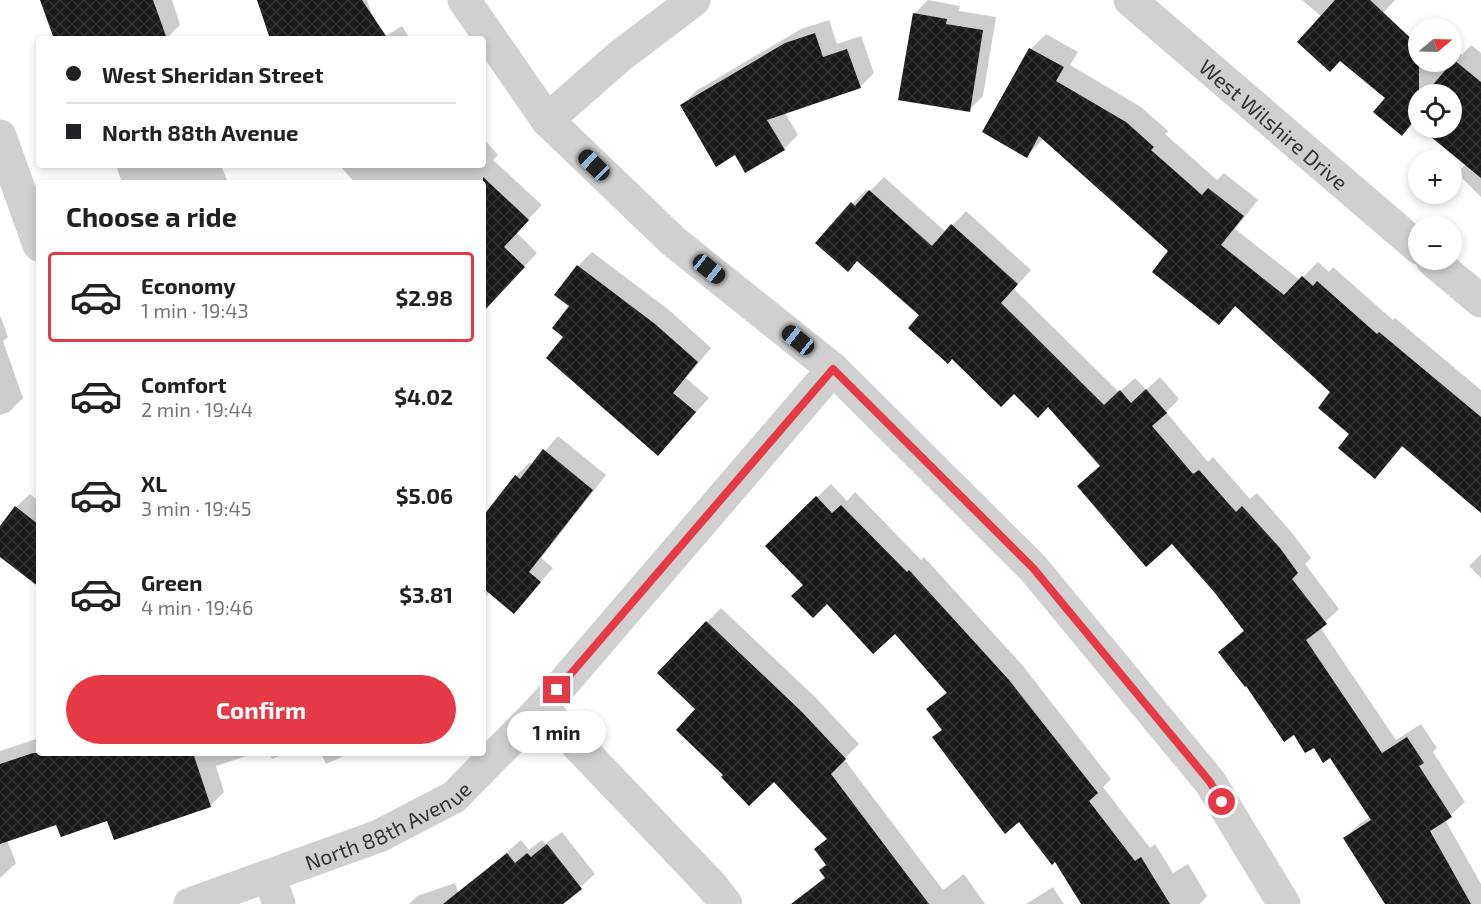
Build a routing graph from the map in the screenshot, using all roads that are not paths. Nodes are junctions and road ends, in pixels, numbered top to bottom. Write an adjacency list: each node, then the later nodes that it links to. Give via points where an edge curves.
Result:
1 (464, 0): 4 (street)
2 (694, 0): 4 (street, via 620,56)
3 (1130, 0): 7 (street, West Wilshire Drive)
4 (547, 120): 10 (street, via 673,240)
5 (0, 136): 6 (street)
6 (36, 237)
7 (1408, 239)
8 (1444, 270): 9 (street)
9 (1481, 301)
10 (833, 369): 11 (street, North 88th Avenue); 15 (street, via 1033,568 1210,782)
11 (542, 708): 12 (street, North 88th Avenue, via 454,797); 14 (street)
12 (274, 890): 13 (street, North 88th Avenue)
13 (190, 904)
14 (726, 904)
15 (1284, 904)

